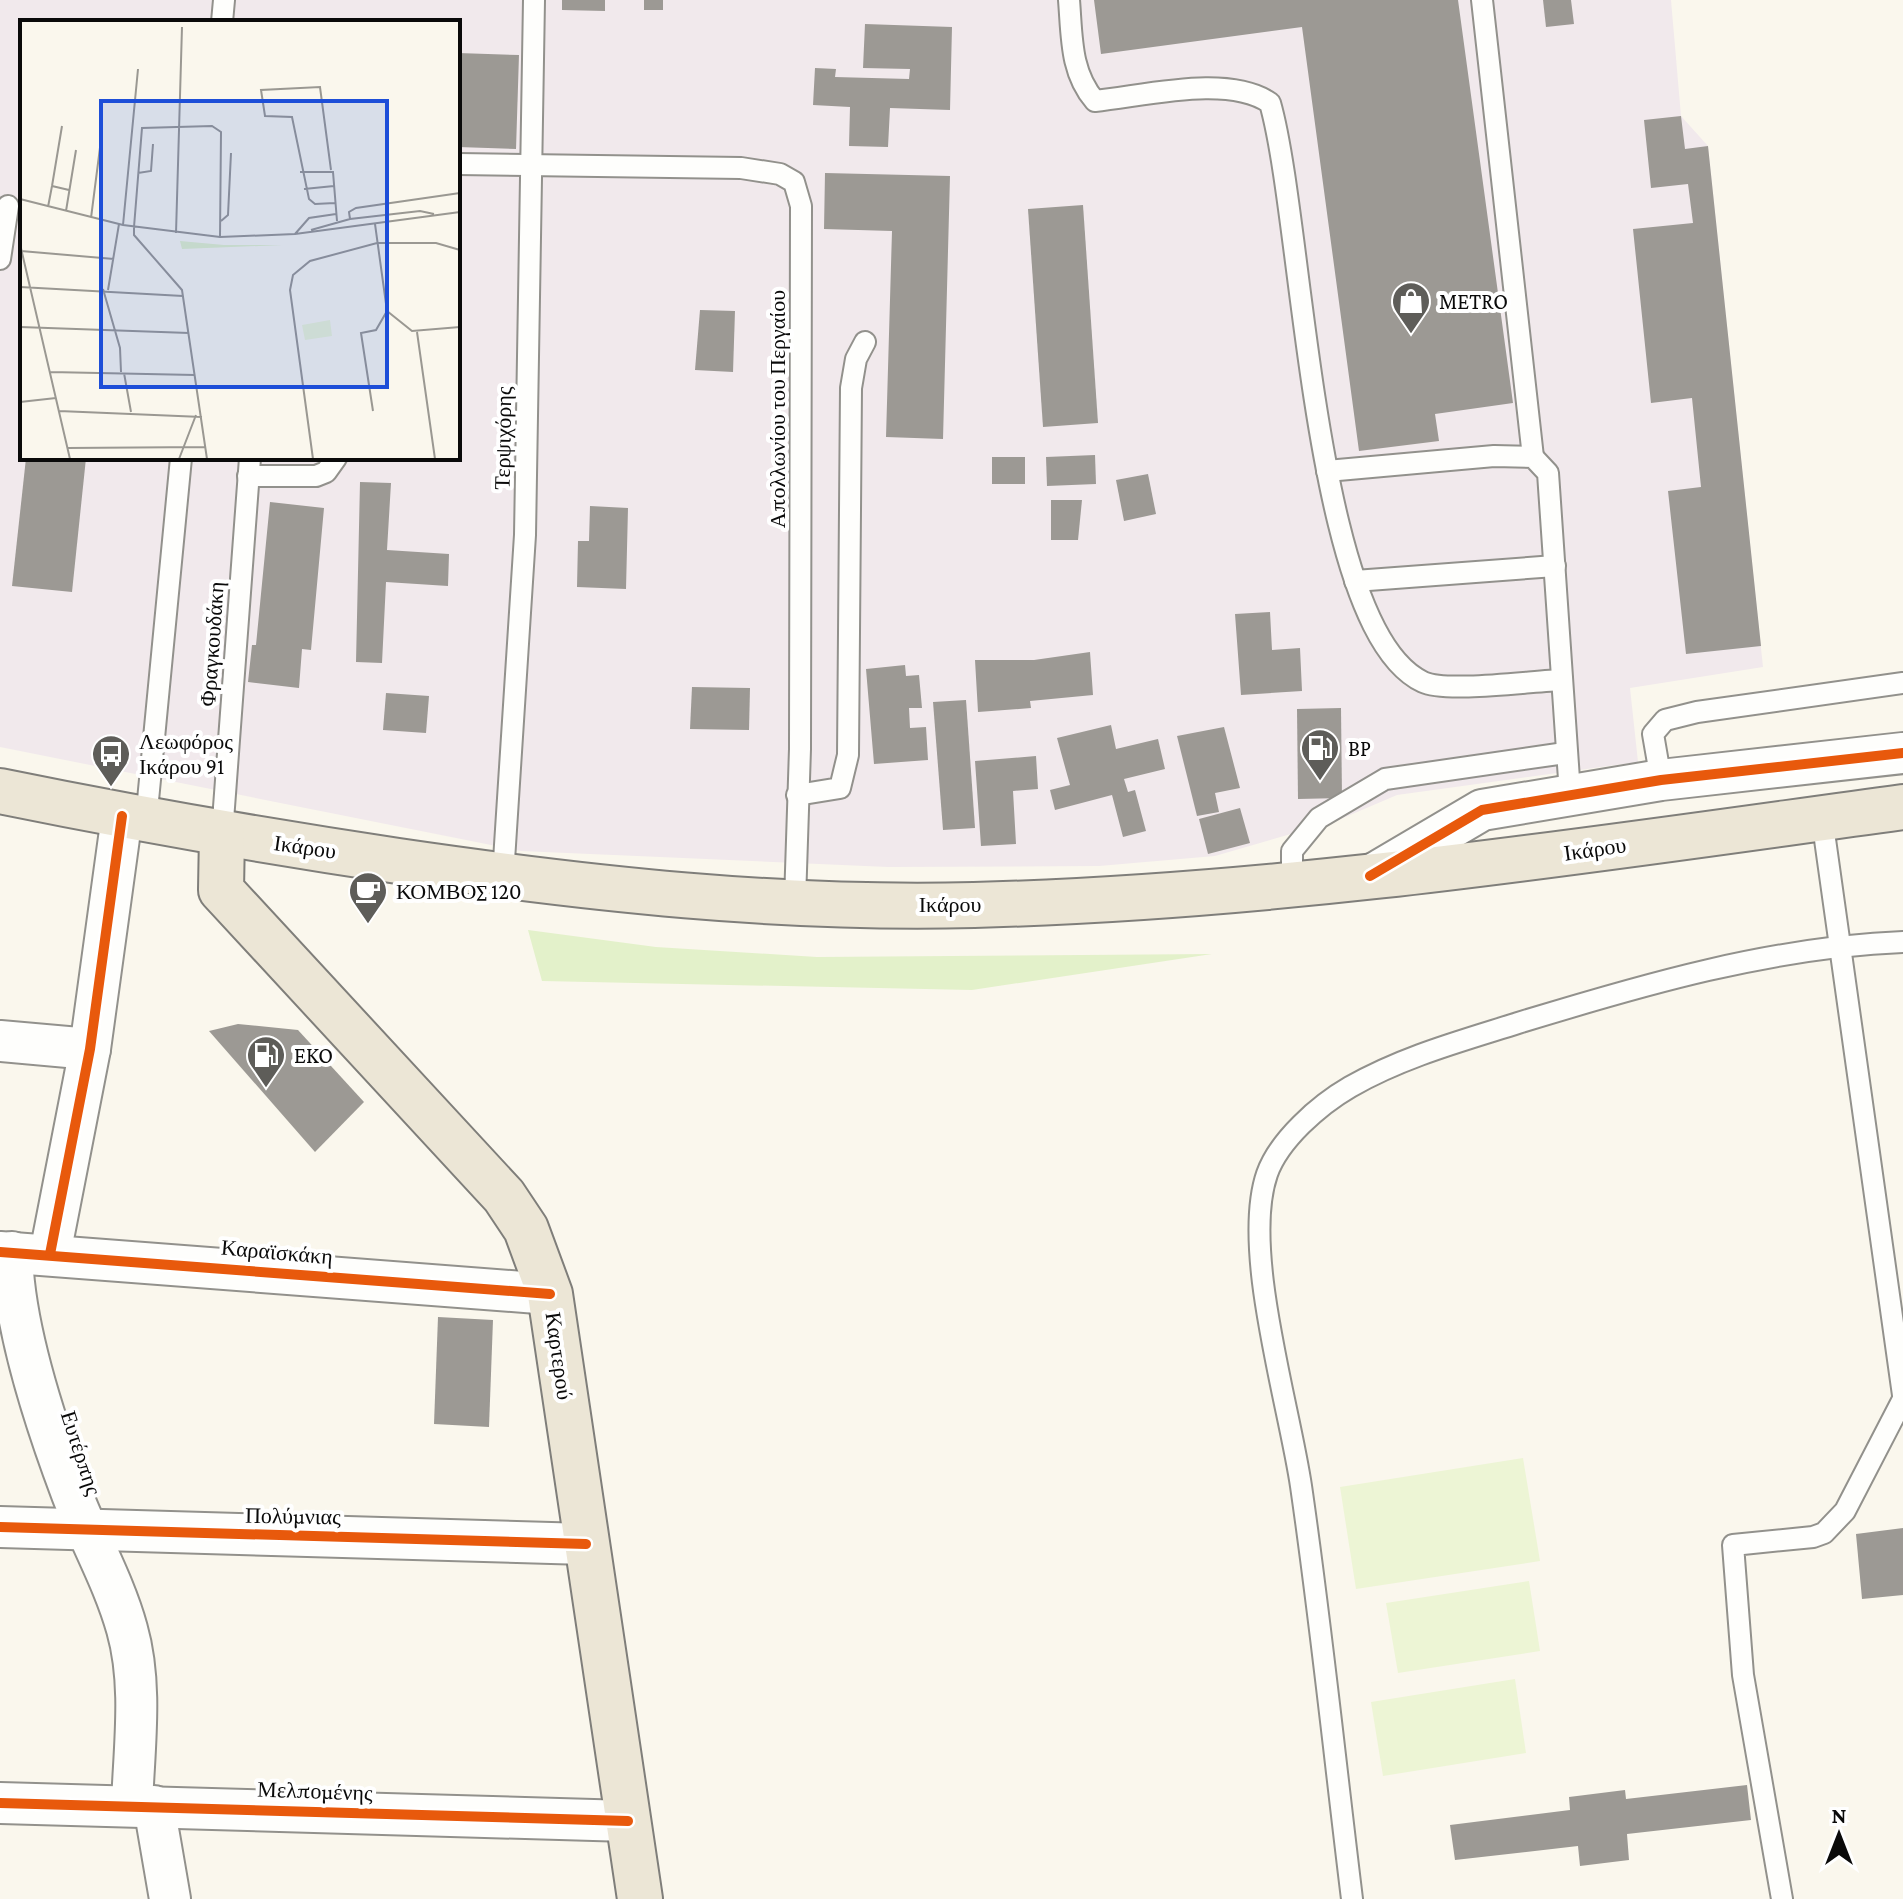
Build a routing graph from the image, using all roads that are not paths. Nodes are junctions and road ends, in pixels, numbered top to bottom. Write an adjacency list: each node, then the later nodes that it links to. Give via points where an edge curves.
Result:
1 (224, 0): 5 (lane)
2 (534, 0): 7 (lane, Τερψιχόρης)
3 (1069, 0): 15 (lane, via 1076,70 1095,101 1223,88 1250,91 1270,103)
4 (1482, 0): 11 (lane)
5 (222, 20)
6 (460, 164): 7 (lane)
7 (533, 165): 25 (lane, Απολλωνίου του Περγαίου, via 741,168 780,174 794,182 801,206); 30 (lane, Τερψιχόρης, via 525,535)
8 (8, 206): 9 (lane)
9 (0, 259)
10 (865, 342): 25 (lane, via 851,388 848,755 840,788)
11 (1533, 457): 15 (lane); 16 (lane, via 1548,473)
12 (181, 460): 28 (lane)
13 (335, 460): 14 (lane, via 316,476)
14 (249, 467): 29 (lane, Φραγκουδάκη)
15 (1327, 471): 17 (lane)
16 (1555, 566): 17 (lane); 18 (lane)
17 (1355, 581): 18 (lane, via 1385,649 1425,684)
18 (1562, 680): 20 (lane)
19 (1903, 683): 22 (lane, via 1665,720 1653,734)
20 (1565, 753): 24 (lane); 32 (lane, via 1385,779 1319,818 1292,851)
21 (1903, 753): 22 (street)
22 (1661, 780): 24 (street)
23 (0, 791): 28 (main road, Ικάρου)
24 (1570, 794): 31 (street, via 1482,810)
25 (797, 795): 33 (lane, Απολλωνίου του Περγαίου)
26 (1903, 807): 27 (main road, Ικάρου)
27 (1822, 818): 31 (main road, Ικάρου); 35 (lane)
28 (134, 819): 29 (main road, Ικάρου); 37 (street, Ευτέρπης)
29 (222, 834): 30 (main road, Ικάρου); 39 (main road, Καρτερού, via 221,890 504,1196 526,1229)
30 (503, 876): 33 (main road, Ικάρου, via 666,894)
31 (1370, 876): 32 (main road, Ικάρου)
32 (1292, 885): 33 (main road, Ικάρου, via 971,905)
33 (795, 901)
34 (1903, 942): 35 (lane)
35 (1841, 946): 40 (lane); 49 (lane, via 1615,994 1393,1065 1322,1107 1269,1169 1260,1207 1261,1256 1301,1481)
36 (0, 1041): 37 (street)
37 (90, 1049): 38 (street, Ευτέρπης)
38 (21, 1253): 39 (street, Καραϊσκάκη); 42 (street, Ευτέρπης, via 13,1283 23,1330)
39 (550, 1294): 43 (main road, Καρτερού)
40 (1903, 1397): 50 (lane, via 1833,1525 1813,1537 1733,1545 1743,1675)
41 (0, 1527): 42 (street, Πολύμνιας)
42 (87, 1530): 43 (street, Πολύμνιας); 45 (street, Ευτέρπης, via 130,1643)
43 (586, 1544): 46 (main road, Καρτερού)
44 (0, 1803): 45 (street, Μελπομένης)
45 (143, 1806): 46 (street, Μελπομένης); 47 (street, Ευτέρπης)
46 (628, 1821): 48 (main road, Καρτερού)
47 (170, 1899)
48 (640, 1899)
49 (1352, 1899)
50 (1782, 1899)

